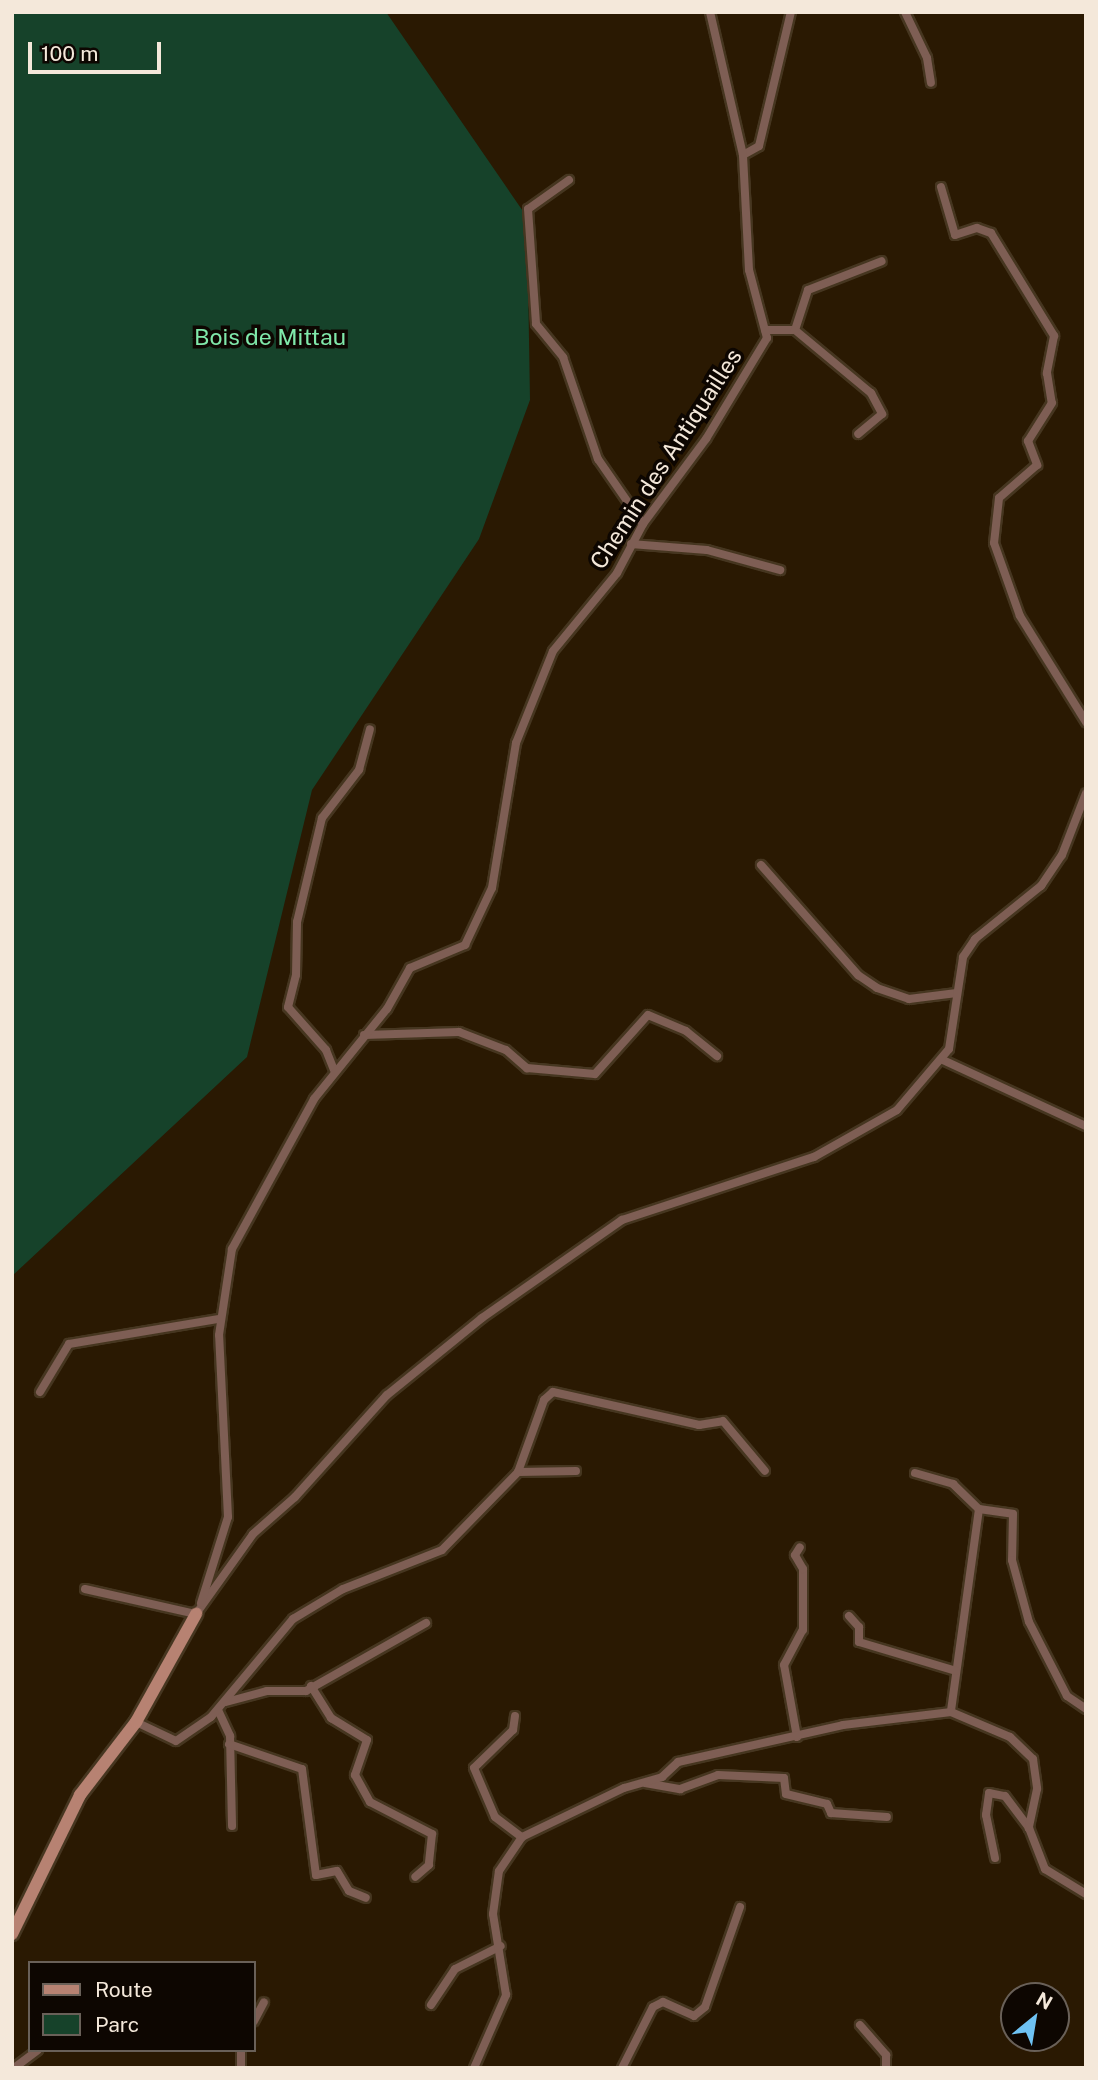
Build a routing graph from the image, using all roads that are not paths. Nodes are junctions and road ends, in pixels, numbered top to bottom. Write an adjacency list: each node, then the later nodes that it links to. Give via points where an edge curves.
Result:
1 (710, 12): 5 (street, Chemin des Antiquailles)
2 (791, 12): 5 (street, via 759,146)
3 (905, 12): 4 (street, via 927,58)
4 (930, 83)
5 (743, 155): 9 (street, Chemin des Antiquailles, via 749,270)
6 (569, 180): 12 (street, via 528,209 536,324 563,357 598,459)
7 (941, 187): 15 (street, via 955,235 977,228 991,233 1054,336 1047,373 1052,402 1028,441 1037,465 999,498 994,543 1020,616)
8 (882, 261): 10 (street, via 808,290)
9 (765, 330): 10 (street); 12 (street, Chemin des Antiquailles, via 763,348 713,428)
10 (794, 330): 11 (street, via 871,393 882,414)
11 (858, 434)
12 (643, 524): 13 (street, Chemin des Antiquailles)
13 (631, 544): 14 (street, via 707,550); 20 (street, Chemin des Antiquailles, via 617,573 553,651 516,743 492,888 471,934 465,945 410,968)
14 (780, 570)
15 (1086, 722)
16 (370, 729): 23 (street, via 359,770 322,818 297,922 296,975 288,1007 327,1050)
17 (1086, 793): 19 (street, via 1062,855 1041,886 975,939 960,967)
18 (761, 865): 19 (street, via 858,975 877,988 909,999)
19 (957, 993): 22 (street, via 957,1028)
20 (364, 1035): 21 (street, via 459,1032 506,1050 527,1068 595,1074 649,1015 686,1031); 23 (street, Chemin des Antiquailles)
21 (717, 1056)
22 (943, 1060): 24 (street); 34 (street, via 897,1111 835,1147 622,1220 481,1318 387,1395 253,1534)
23 (334, 1070): 25 (street, Chemin des Antiquailles, via 232,1248)
24 (1086, 1126)
25 (219, 1319): 26 (street, via 69,1343); 34 (street, Chemin des Antiquailles, via 228,1517)
26 (40, 1392)
27 (576, 1471): 29 (street)
28 (765, 1471): 29 (street, via 723,1421 699,1425 554,1392 544,1400)
29 (518, 1472): 39 (street, via 442,1550 343,1589 293,1619)
30 (915, 1473): 31 (street, via 953,1484)
31 (979, 1509): 37 (street, via 971,1603); 40 (street, via 1013,1514 1012,1560 1029,1622 1067,1696)
32 (800, 1547): 45 (street, via 795,1555 803,1569 803,1630 784,1665)
33 (85, 1589): 34 (street)
34 (198, 1609): 44 (street)
35 (849, 1616): 37 (street, via 859,1627 859,1642)
36 (426, 1623): 38 (street)
37 (956, 1671): 42 (street)
38 (311, 1686): 39 (street); 53 (street, via 331,1718 367,1740 355,1775 370,1802 432,1834 429,1865)
39 (226, 1702): 41 (street)
40 (1086, 1709)
41 (218, 1710): 44 (street, via 176,1741); 46 (street)
42 (951, 1712): 45 (street); 50 (street, via 1010,1737 1033,1759 1037,1789)
43 (515, 1716): 51 (street, via 513,1730 474,1769 495,1817)
44 (136, 1722): 57 (street, via 80,1795)
45 (797, 1737): 47 (street, via 678,1762 662,1777)
46 (229, 1744): 49 (street); 55 (street, via 302,1769 316,1875 337,1871 349,1891)
47 (642, 1783): 48 (street, via 680,1789 718,1775 784,1778 786,1794 827,1804 831,1813); 51 (street)
48 (887, 1817)
49 (232, 1826)
50 (1029, 1828): 52 (street, via 1005,1797 989,1793 986,1815); 54 (street, via 1045,1869)
51 (522, 1837): 58 (street, via 494,1885)
52 (995, 1858)
53 (415, 1877)
54 (1086, 1894)
55 (366, 1898)
56 (740, 1907): 66 (street, via 705,2007 694,2016 663,2002 653,2007)
57 (12, 1934)
58 (501, 1946): 60 (street, via 455,1969); 65 (street, via 506,1995)
59 (264, 2002): 61 (street)
60 (431, 2005)
61 (256, 2017)
62 (860, 2025): 67 (street, via 886,2055)
63 (35, 2052): 64 (street)
64 (14, 2068)
65 (474, 2068)
66 (622, 2068)
67 (886, 2068)

